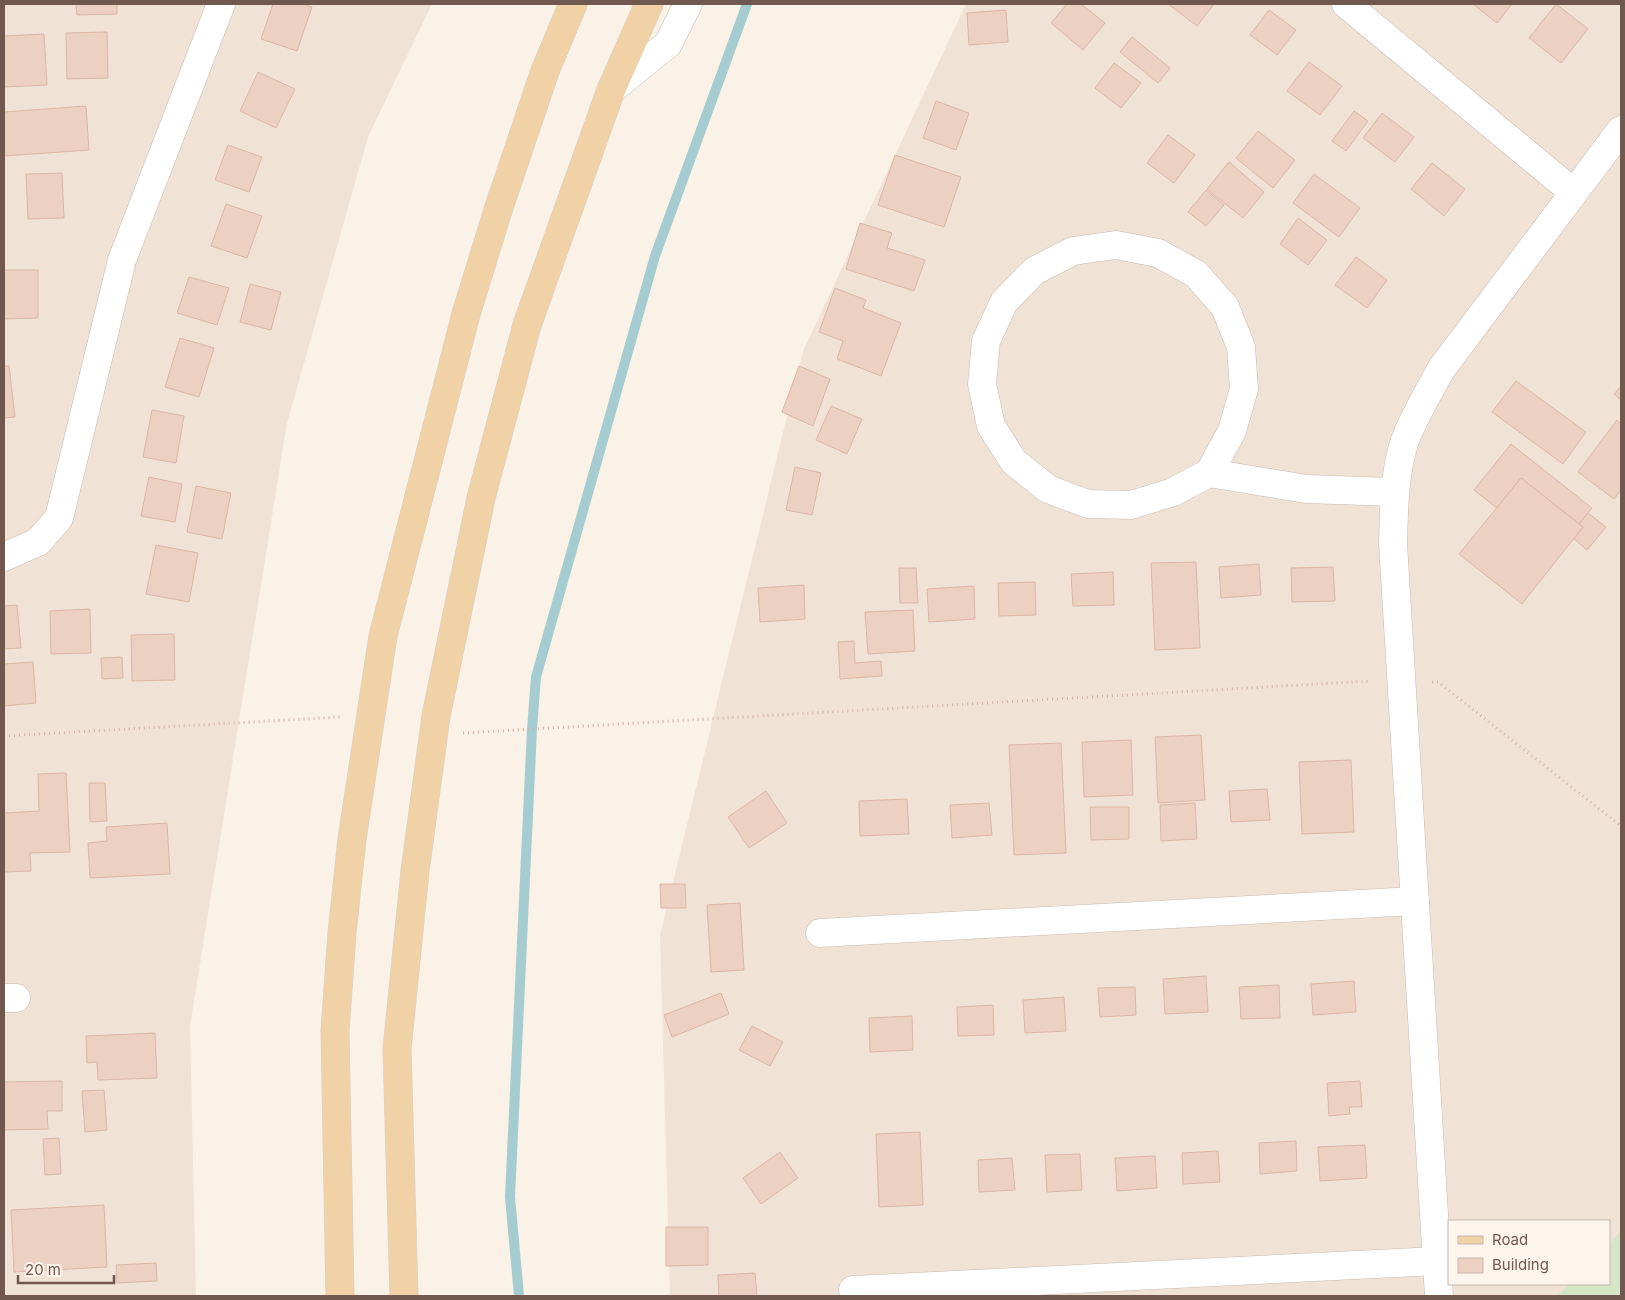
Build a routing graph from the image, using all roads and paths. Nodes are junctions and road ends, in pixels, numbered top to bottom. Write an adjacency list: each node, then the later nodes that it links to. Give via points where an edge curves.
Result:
1 (221, 4): 11 (street, via 122,260 59,518 38,542)
2 (573, 4): 13 (main road, via 544,70 466,314 383,636)
3 (650, 4): 6 (main road)
4 (688, 4): 6 (street, via 668,44)
5 (1346, 4): 8 (street)
6 (611, 90): 14 (main road, via 528,325 482,498)
7 (1621, 130): 8 (street)
8 (1574, 192): 10 (street, via 1442,368 1422,402 1405,442)
9 (1209, 473): 9 (street, via 1173,492 1131,505 1088,504 1048,489 1014,462 991,426 982,384 986,341 1004,302 1034,271 1073,251 1116,245 1158,253 1196,274 1219,300 1241,347 1244,389 1232,431); 10 (street, via 1306,489)
10 (1394, 492): 12 (street, via 1393,544)
11 (4, 558)
12 (1401, 680): 14 (path); 16 (path, via 1438,682); 17 (street)
13 (370, 716): 15 (path); 21 (main road, via 352,840 335,1032)
14 (432, 735): 22 (main road, via 398,1049)
15 (4, 736)
16 (1621, 826)
17 (1415, 901): 18 (street); 19 (street)
18 (820, 933)
19 (1437, 1261): 20 (street); 23 (street)
20 (853, 1290)
21 (340, 1296)
22 (404, 1296)
23 (1439, 1296)

